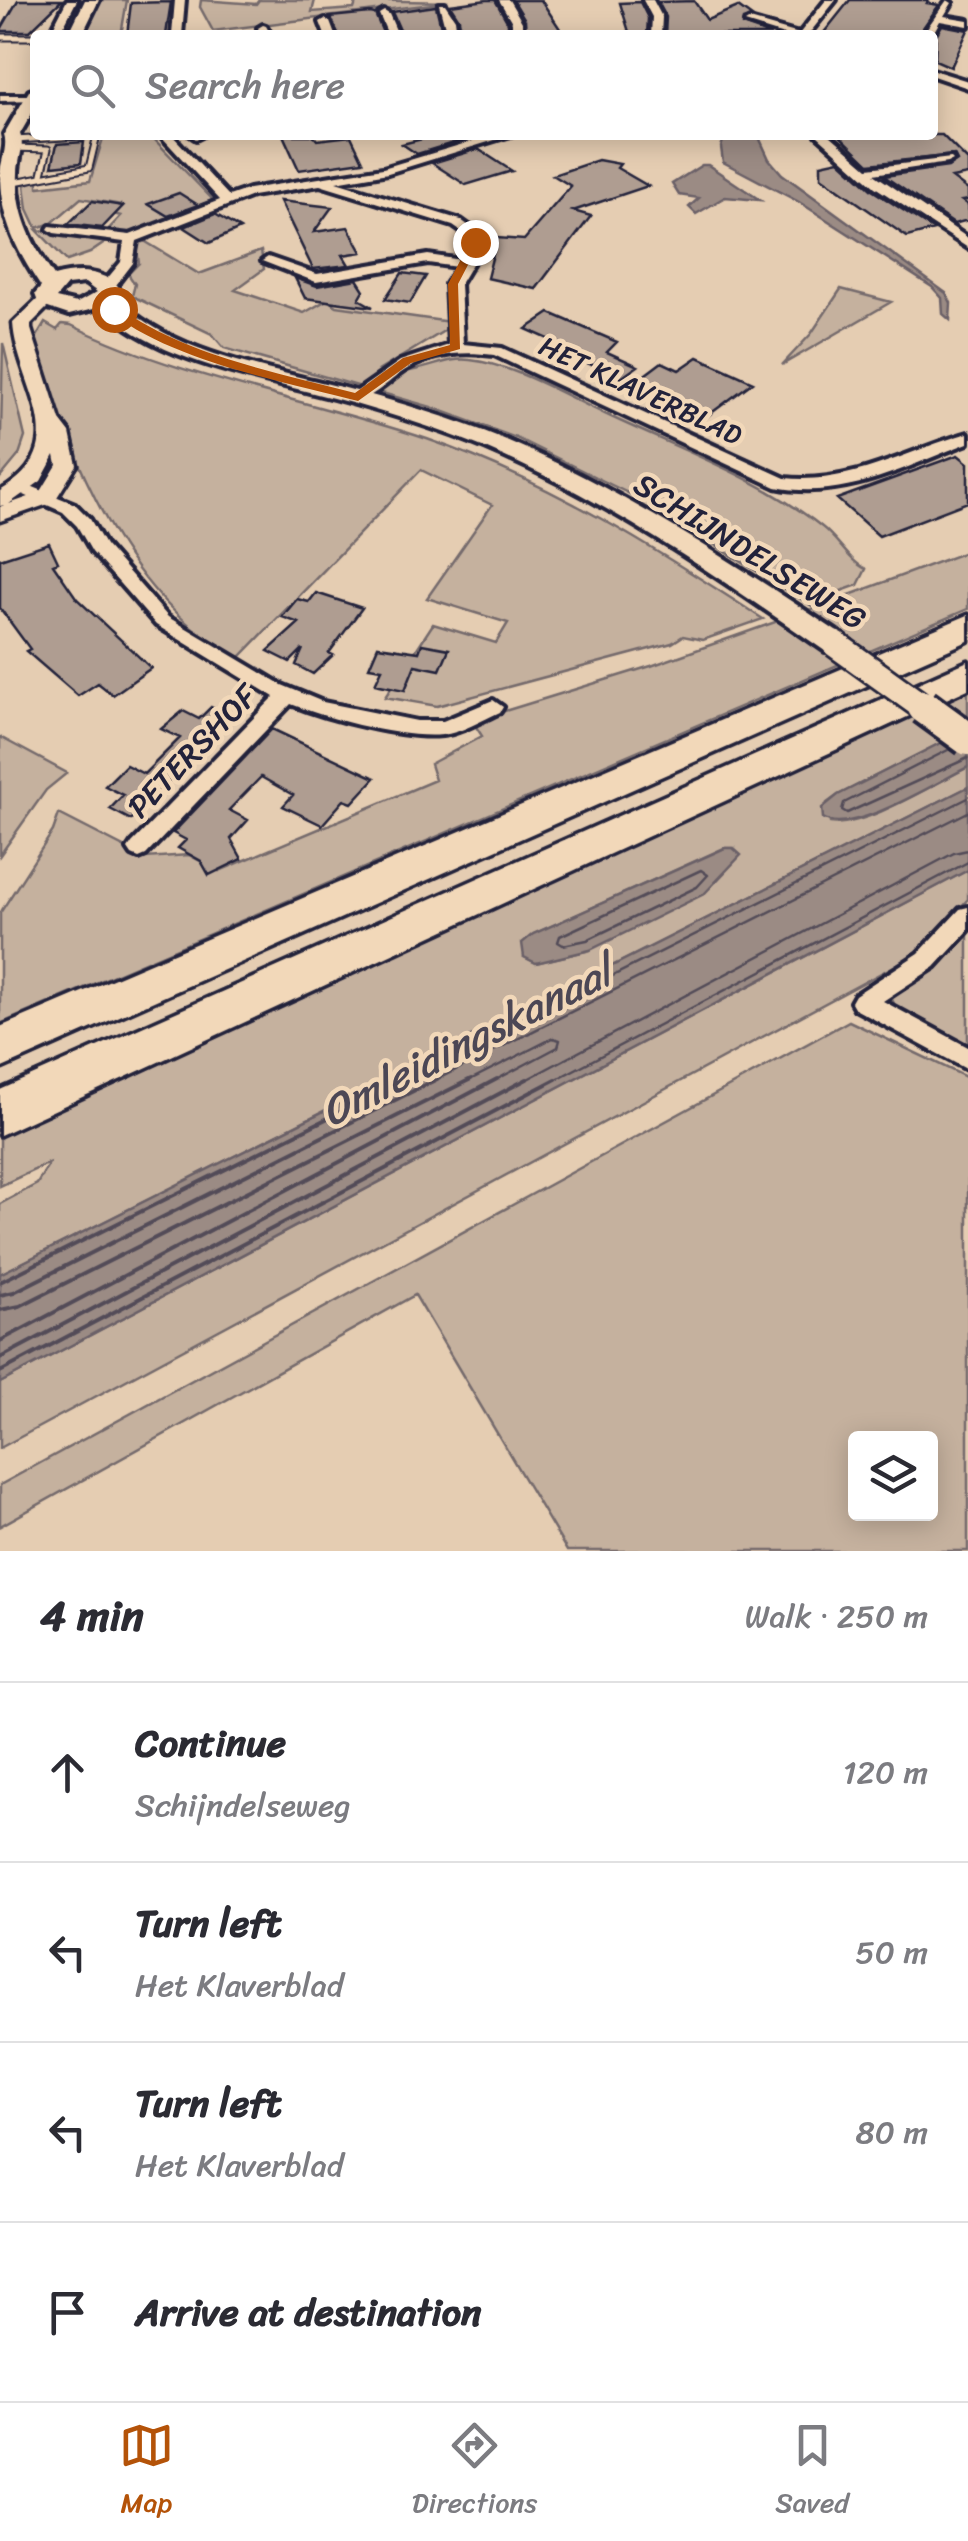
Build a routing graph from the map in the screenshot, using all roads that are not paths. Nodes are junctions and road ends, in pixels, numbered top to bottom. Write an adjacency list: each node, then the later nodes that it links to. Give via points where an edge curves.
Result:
1 (72, 0): 15 (street)
2 (82, 0): 16 (main road)
3 (92, 0): 17 (main road)
4 (180, 0): 18 (street)
5 (504, 0): 22 (street)
6 (648, 0): 23 (street)
7 (831, 0): 25 (street)
8 (947, 3): 11 (street)
9 (442, 6): 21 (street)
10 (384, 14): 20 (street)
11 (937, 18): 14 (street); 26 (street)
12 (326, 22): 19 (street)
13 (750, 23): 24 (street)
14 (968, 24)
15 (57, 30)
16 (67, 30)
17 (77, 30)
18 (177, 30)
19 (328, 30)
20 (390, 30)
21 (451, 30)
22 (517, 30)
23 (656, 30)
24 (776, 30)
25 (807, 30)
26 (930, 30)
27 (30, 37): 28 (lane)
28 (0, 38)
29 (938, 76): 30 (street)
30 (968, 85)
31 (0, 98): 32 (street)
32 (30, 101)
33 (30, 110): 39 (main road)
34 (30, 139): 39 (lane)
35 (96, 140): 42 (lane, via 89,168)
36 (171, 140): 45 (street)
37 (487, 140): 43 (street, via 384,171)
38 (828, 140): 41 (street)
39 (14, 144): 42 (lane, via 48,149); 44 (main road)
40 (947, 160): 41 (street)
41 (863, 172): 49 (street)
42 (42, 174): 44 (lane)
43 (320, 181): 45 (street); 51 (street, via 457,223 475,242)
44 (8, 184): 48 (main road)
45 (226, 200): 47 (street)
46 (54, 229): 47 (street)
47 (131, 238): 52 (street, via 130,258)
48 (23, 239): 52 (main road, SCHIJNDELSEWEG); 53 (main road)
49 (968, 244)
50 (268, 261): 51 (street, via 316,278 428,259)
51 (466, 264): 54 (street, via 453,284)
52 (95, 285): 53 (main road); 53 (main road); 55 (main road, SCHIJNDELSEWEG, via 132,322 192,349)
53 (60, 301): 56 (main road, SCHIJNDELSEWEG, via 201,364); 57 (street, via 24,340)
54 (456, 347): 55 (street, HET KLAVERBLAD, via 407,360); 58 (street, HET KLAVERBLAD, via 514,357 803,487 835,485)
55 (358, 397): 56 (main road); 59 (main road, SCHIJNDELSEWEG)
56 (328, 399): 59 (main road, SCHIJNDELSEWEG)
57 (51, 421): 60 (street, via 48,455); 61 (street, via 68,464)
58 (968, 438)
59 (483, 442): 68 (main road, SCHIJNDELSEWEG, bridge, via 654,528)
60 (21, 487): 61 (street); 62 (street)
61 (46, 497): 63 (street); 66 (street, via 84,523 162,621)
62 (0, 500)
63 (0, 514)
64 (968, 627): 71 (highway)
65 (968, 674): 73 (highway)
66 (288, 695): 67 (street, via 417,728 445,728); 69 (street, PETERSHOF)
67 (493, 707)
68 (968, 739)
69 (140, 849)
70 (968, 916): 72 (street, via 927,960 863,1002)
71 (0, 1048)
72 (968, 1059)
73 (0, 1113)

